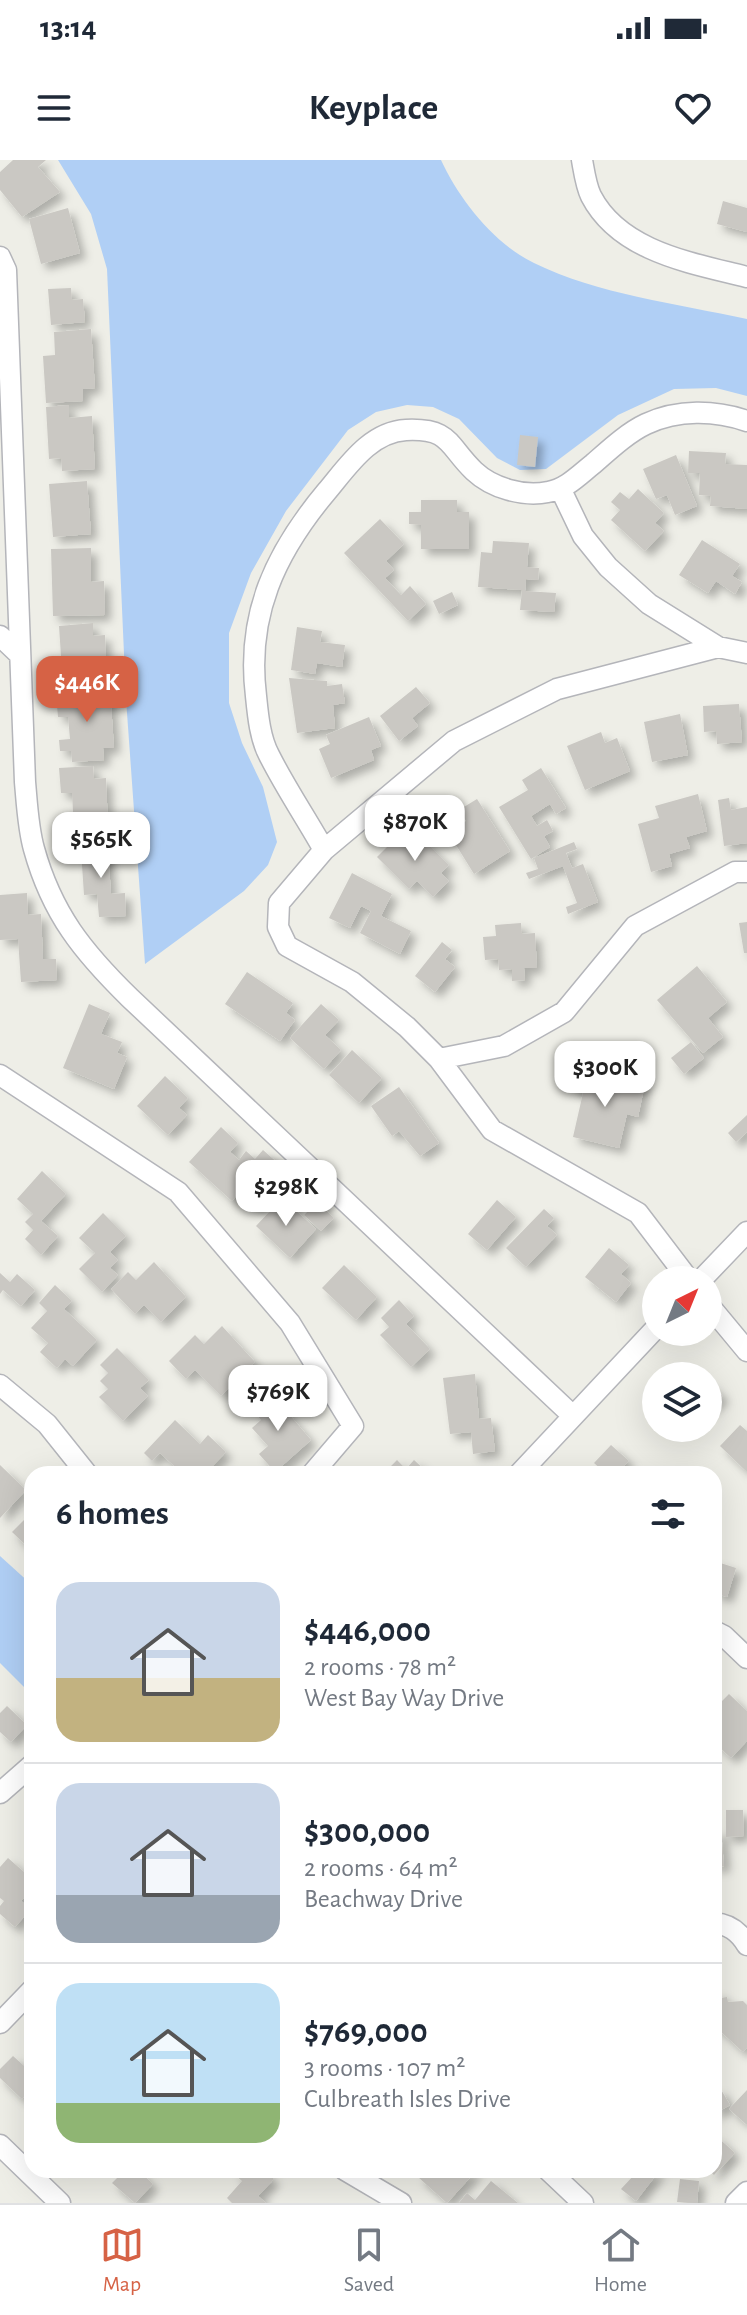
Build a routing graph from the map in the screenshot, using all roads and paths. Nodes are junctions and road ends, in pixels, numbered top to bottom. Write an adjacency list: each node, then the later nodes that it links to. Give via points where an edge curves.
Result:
1 (582, 160): 3 (street, via 591,195 633,241)
2 (0, 257): 9 (street, via 6,270)
3 (747, 277)
4 (747, 421): 5 (street, via 721,412 683,414 647,424)
5 (561, 490): 7 (street, via 583,536 608,567 649,604); 10 (street, via 536,494 503,488 475,471 454,444 433,431 403,430 383,435 360,451 307,514 275,567 255,624 253,672 268,753)
6 (0, 636): 9 (street)
7 (718, 647): 8 (street); 10 (street, via 557,689 454,741)
8 (747, 653)
9 (20, 655): 21 (street, via 33,848 59,916 91,960 130,998)
10 (324, 850): 12 (street, via 279,903 278,927 287,946 352,982)
11 (747, 872): 12 (street, via 735,872 635,926 564,1012 504,1046)
12 (439, 1059): 15 (street, via 492,1130 638,1213)
13 (0, 1075): 23 (street, via 178,1192 290,1323 353,1426)
14 (747, 1232): 16 (street)
15 (678, 1266)
16 (714, 1266)
17 (722, 1321): 19 (street)
18 (642, 1343): 21 (street)
19 (747, 1351)
20 (0, 1385): 22 (street, via 47,1424)
21 (573, 1416): 24 (street)
22 (81, 1466)
23 (319, 1466)
24 (526, 1466)
25 (722, 1637): 26 (street)
26 (747, 1658)
27 (24, 1772): 28 (street)
28 (0, 1793)
29 (722, 1924): 30 (street, via 741,1934)
30 (747, 1945)
31 (24, 1998): 32 (street)
32 (0, 2023)
33 (0, 2145): 34 (street)
34 (24, 2168)
35 (34, 2178): 39 (street)
36 (359, 2178): 40 (street)
37 (556, 2178): 41 (street)
38 (747, 2192): 42 (street)
39 (60, 2203)
40 (401, 2203)
41 (583, 2203)
42 (736, 2203)

